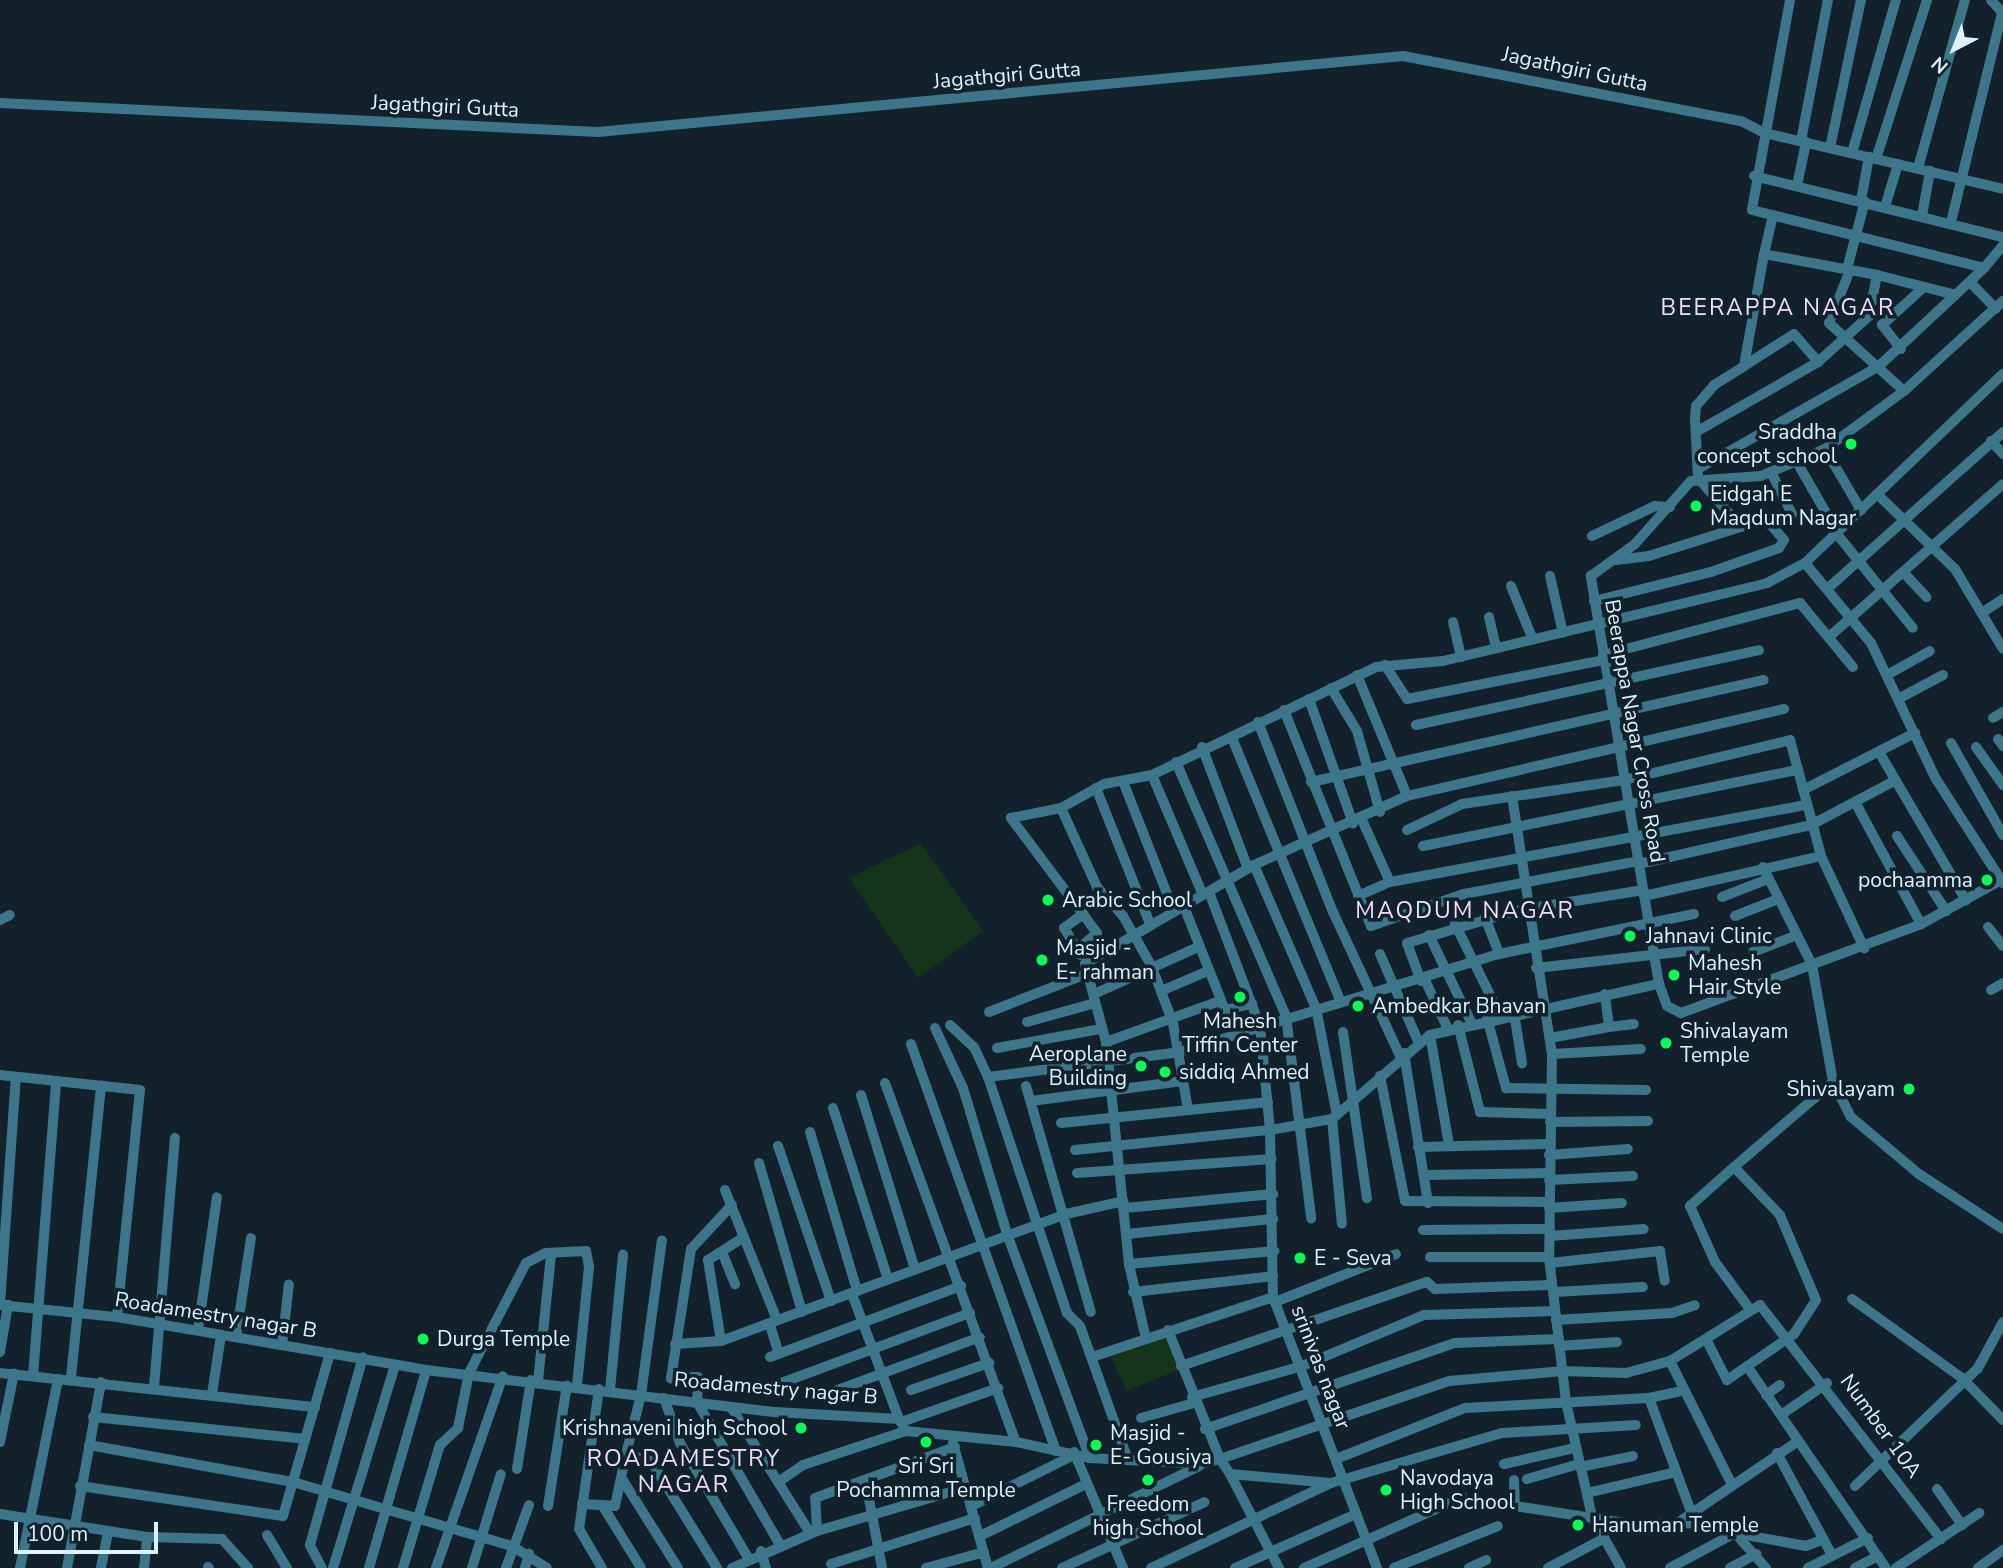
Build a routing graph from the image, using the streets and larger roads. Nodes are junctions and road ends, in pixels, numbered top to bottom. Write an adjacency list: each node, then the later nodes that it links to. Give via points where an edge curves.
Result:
1 (1790, 0): 10 (street)
2 (1828, 0): 11 (street)
3 (1861, 0): 12 (street)
4 (1896, 0): 13 (street)
5 (1927, 0): 14 (street)
6 (1965, 0): 16 (street)
7 (1991, 0): 8 (street)
8 (2003, 12): 19 (street)
9 (0, 103): 10 (street, Jagathgiri Gutta, via 598,132 1403,56 1741,121)
10 (1765, 133): 11 (street, Jagathgiri Gutta); 18 (street)
11 (1804, 142): 12 (street, Jagathgiri Gutta); 20 (street)
12 (1830, 148): 13 (street, Jagathgiri Gutta)
13 (1852, 153): 14 (street, Jagathgiri Gutta)
14 (1872, 158): 15 (street, Jagathgiri Gutta); 22 (street)
15 (1898, 164): 16 (street, Jagathgiri Gutta); 23 (street)
16 (1917, 169): 17 (street, Jagathgiri Gutta)
17 (1930, 171): 19 (street, Jagathgiri Gutta); 24 (street)
18 (1754, 176): 20 (street); 25 (street, via 1750,208)
19 (1963, 179): 21 (street, Jagathgiri Gutta); 26 (street)
20 (1797, 186): 22 (street)
21 (2003, 189)
22 (1863, 201): 23 (street); 27 (street)
23 (1885, 207): 24 (street)
24 (1922, 216): 26 (street)
25 (1772, 220): 27 (street); 30 (street)
26 (1951, 222): 28 (street)
27 (1855, 236): 31 (street); 32 (street)
28 (2003, 237)
29 (2003, 245): 31 (street, Beerappa Nagar Cross Road)
30 (1765, 254): 32 (street); 43 (street)
31 (1984, 268): 34 (street, Beerappa Nagar Cross Road)
32 (1848, 270): 33 (street); 40 (street, via 1829,319)
33 (1877, 275): 35 (street); 38 (street)
34 (1970, 282): 36 (street, Beerappa Nagar Cross Road); 37 (street)
35 (1923, 288): 36 (street); 39 (street)
36 (1956, 295): 41 (street, Beerappa Nagar Cross Road)
37 (1999, 305): 46 (street)
38 (1869, 316): 39 (street); 40 (street)
39 (1882, 325): 41 (street)
40 (1852, 337): 42 (street); 44 (street)
41 (1901, 349): 44 (street, Beerappa Nagar Cross Road)
42 (1818, 362): 43 (street, via 1794,334); 47 (street)
43 (1744, 366): 47 (street, via 1696,406)
44 (1879, 366): 46 (street); 54 (street, Beerappa Nagar Cross Road)
45 (2003, 374): 56 (street)
46 (1904, 391): 50 (street)
47 (1696, 432): 54 (street)
48 (2003, 432): 49 (street)
49 (1991, 441): 51 (street); 61 (street)
50 (1825, 449): 52 (street); 58 (street)
51 (2003, 454)
52 (1795, 458): 53 (street); 59 (street)
53 (1771, 472): 54 (street); 60 (street)
54 (1698, 473): 57 (street, Beerappa Nagar Cross Road); 62 (street)
55 (2003, 484): 65 (street)
56 (1877, 494): 58 (street); 61 (street)
57 (1670, 507): 64 (street, via 1655,506); 67 (street, Beerappa Nagar Cross Road)
58 (1861, 510): 63 (street)
59 (1825, 511)
60 (1792, 514)
61 (1908, 521): 65 (street); 66 (street)
62 (1741, 527): 67 (street, via 1649,556); 76 (street, via 1770,521 1783,545 1711,572)
63 (1836, 533): 66 (street); 68 (street)
64 (1592, 536)
65 (1934, 547): 69 (street); 77 (street)
66 (1861, 559): 72 (street); 73 (street)
67 (1616, 560): 76 (street, Beerappa Nagar Cross Road, via 1591,576)
68 (1805, 563): 72 (street); 81 (street, via 1740,592)
69 (1904, 573): 73 (street); 74 (street)
70 (1550, 576): 83 (street)
71 (1511, 586): 85 (street)
72 (1827, 589): 79 (street)
73 (1886, 590): 79 (street); 82 (street)
74 (1926, 597)
75 (2003, 598): 77 (street)
76 (1594, 601): 81 (street, Beerappa Nagar Cross Road)
77 (1983, 612): 86 (street)
78 (1489, 617): 87 (street)
79 (1853, 618): 84 (street); 94 (street)
80 (1453, 622): 90 (street)
81 (1598, 626): 83 (street); 91 (street, Beerappa Nagar Cross Road)
82 (1913, 628)
83 (1563, 633): 85 (street)
84 (1830, 636): 91 (street, via 1794,603); 93 (street)
85 (1533, 640): 87 (street)
86 (2001, 641)
87 (1496, 648): 90 (street)
88 (1759, 650): 98 (street)
89 (1930, 650): 94 (street)
90 (1461, 657): 92 (street)
91 (1604, 658): 92 (street, via 1407,698); 98 (street, Beerappa Nagar Cross Road)
92 (1385, 665): 96 (street)
93 (1853, 667)
94 (1887, 675): 101 (street)
95 (1943, 675): 101 (street)
96 (1357, 676): 99 (street); 115 (street)
97 (1763, 680): 104 (street)
98 (1608, 685): 104 (street, Beerappa Nagar Cross Road); 106 (street)
99 (1331, 688): 100 (street); 116 (street, via 1357,731)
100 (1310, 699): 103 (street); 118 (street)
101 (1898, 699): 107 (street)
102 (1784, 709): 112 (street)
103 (1284, 710): 105 (street); 122 (street)
104 (1614, 717): 112 (street, Beerappa Nagar Cross Road); 115 (street)
105 (1258, 722): 108 (street); 142 (street)
106 (1416, 725)
107 (1915, 733): 113 (street); 152 (street)
108 (1233, 738): 110 (street); 144 (street)
109 (1951, 743): 139 (street)
110 (1202, 747): 114 (street); 148 (street)
111 (1976, 747): 124 (street)
112 (1619, 751): 120 (street, Beerappa Nagar Cross Road); 127 (street)
113 (1879, 752): 121 (street); 126 (street)
114 (1176, 762): 119 (street); 151 (street)
115 (1398, 762): 116 (street); 127 (street)
116 (1367, 766): 118 (street); 133 (street)
117 (1798, 770): 120 (street, via 1795,745 1784,739); 126 (street); 131 (street)
118 (1337, 773): 122 (street); 134 (street)
119 (1152, 775): 123 (street); 156 (street, srinivas nagar)
120 (1624, 780): 128 (street); 131 (street, Beerappa Nagar Cross Road)
121 (1896, 780): 129 (street); 160 (street)
122 (1311, 782): 138 (street)
123 (1124, 784): 125 (street); 161 (street)
124 (2003, 785)
125 (1096, 788): 132 (street); 168 (street)
126 (1803, 790): 130 (street)
127 (1407, 796): 133 (street)
128 (1512, 796): 136 (street); 137 (street, via 1462,804)
129 (1855, 802): 135 (street); 171 (street)
130 (1805, 805): 135 (street); 141 (street)
131 (1629, 807): 136 (street); 141 (street, Beerappa Nagar Cross Road)
132 (1061, 808): 164 (street, via 1011,818); 173 (street, via 1097,887)
133 (1380, 811): 134 (street)
134 (1357, 821): 138 (street); 153 (street)
135 (1811, 825): 146 (street); 147 (street)
136 (1517, 828): 143 (street); 145 (street)
137 (1407, 830)
138 (1330, 834): 142 (street); 157 (street)
139 (2003, 835)
140 (1897, 836): 163 (street)
141 (1634, 837): 145 (street); 147 (street, Beerappa Nagar Cross Road)
142 (1307, 845): 144 (street); 200 (street)
143 (1423, 846)
144 (1280, 854): 148 (street); 203 (street)
145 (1520, 854): 153 (street); 154 (street)
146 (1821, 856): 149 (street); 180 (street)
147 (1638, 862): 154 (street); 155 (street, Beerappa Nagar Cross Road)
148 (1251, 867): 151 (street); 206 (street)
149 (1763, 867): 150 (street); 155 (street)
150 (1768, 879): 158 (street); 159 (street)
151 (1230, 881): 156 (street); 210 (street)
152 (2002, 881): 160 (street)
153 (1390, 882): 157 (street)
154 (1524, 884): 157 (street, via 1464,894 1376,927); 162 (street)
155 (1644, 893): 162 (street); 169 (street, Beerappa Nagar Cross Road)
156 (1206, 894): 161 (street); 204 (street, srinivas nagar)
157 (1358, 896)
158 (1722, 897)
159 (1778, 899): 167 (street); 175 (street)
160 (1966, 900): 163 (street)
161 (1178, 906): 168 (street); 178 (street)
162 (1526, 908): 166 (street); 176 (street)
163 (1946, 911): 171 (street)
164 (1083, 914): 181 (street, via 1097,936); 181 (street, via 1064,928)
165 (1695, 914): 169 (street)
166 (1485, 916): 170 (street); 185 (street)
167 (1735, 916)
168 (1149, 921): 173 (street)
169 (1648, 922): 176 (street); 183 (street, Beerappa Nagar Cross Road)
170 (1455, 924): 174 (street); 186 (street)
171 (1921, 925): 180 (street)
172 (1988, 927): 177 (street)
173 (1135, 933): 187 (street); 190 (street)
174 (1429, 935): 192 (street); 193 (street, via 1405,946)
175 (1795, 936): 182 (street); 188 (street)
176 (1531, 945): 185 (street); 189 (street)
177 (2003, 946)
178 (1198, 947): 187 (street); 191 (street)
179 (1705, 948): 183 (street)
180 (1864, 948): 188 (street)
181 (1078, 950): 190 (street)
182 (1753, 952)
183 (1654, 953): 189 (street); 195 (street, Beerappa Nagar Cross Road)
184 (1380, 954): 196 (street)
185 (1499, 954): 186 (street)
186 (1474, 964): 192 (street); 209 (street)
187 (1151, 965): 198 (street); 201 (street)
188 (1812, 965): 195 (street, via 1681,1013 1667,1006); 241 (street)
189 (1536, 968): 205 (street)
190 (1086, 969): 201 (street); 207 (street)
191 (1208, 971): 198 (street); 202 (street)
192 (1447, 973): 193 (street); 213 (street)
193 (1423, 981): 196 (street); 218 (street)
194 (2003, 983): 197 (street)
195 (1659, 984): 199 (street)
196 (1395, 988): 200 (street); 225 (street)
197 (1991, 990)
198 (1161, 991): 214 (street)
199 (1605, 994): 205 (street); 219 (street)
200 (1372, 997): 203 (street); 232 (street)
201 (1094, 999): 212 (street); 221 (street)
202 (1220, 1001): 204 (street, via 1226,1011); 214 (street)
203 (1341, 1002): 206 (street)
204 (1252, 1003): 217 (street, srinivas nagar)
205 (1544, 1004): 208 (street); 224 (street)
206 (1316, 1008): 210 (street); 255 (street)
207 (989, 1012)
208 (1514, 1013): 209 (street); 233 (street)
209 (1500, 1015): 211 (street)
210 (1286, 1016): 217 (street); 259 (street)
211 (1487, 1018): 213 (street); 245 (street, via 1503,1086)
212 (1027, 1021)
213 (1471, 1022): 218 (street)
214 (1173, 1023): 226 (street); 230 (street)
215 (1634, 1024): 219 (street)
216 (950, 1025): 237 (street, via 974,1047)
217 (1260, 1026): 230 (street); 251 (street, srinivas nagar)
218 (1453, 1027): 223 (street); 256 (street, via 1480,1112)
219 (1609, 1027): 224 (street)
220 (935, 1028): 296 (street, via 963,1088)
221 (1101, 1029): 226 (street); 228 (street)
222 (1343, 1031): 249 (street)
223 (1430, 1034): 225 (street); 264 (street)
224 (1550, 1038): 231 (street)
225 (1418, 1041): 232 (street)
226 (1106, 1042): 234 (street)
227 (911, 1044): 301 (street)
228 (997, 1048)
229 (1641, 1049): 231 (street)
230 (1180, 1052): 234 (street); 240 (street)
231 (1552, 1054): 245 (street)
232 (1402, 1055): 236 (street); 266 (street)
233 (1522, 1063)
234 (1107, 1066): 237 (street); 247 (street)
235 (0, 1075): 238 (street)
236 (1380, 1076): 249 (street); 282 (street, via 1401,1197)
237 (988, 1077): 290 (street)
238 (16, 1078): 239 (street); 325 (street)
239 (56, 1081): 243 (street); 327 (street)
240 (1183, 1081): 247 (street); 253 (street)
241 (1833, 1082): 272 (street); 293 (street, via 1851,1117 1919,1174)
242 (885, 1083): 307 (street)
243 (102, 1086): 332 (street); 334 (street, via 140,1090)
244 (1026, 1086): 250 (street)
245 (1551, 1089): 246 (street); 256 (street)
246 (1646, 1090)
247 (1111, 1091): 250 (street); 254 (street)
248 (861, 1095): 311 (street)
249 (1355, 1100): 255 (street); 281 (street)
250 (1031, 1101): 287 (street)
251 (1268, 1102): 253 (street); 260 (street, srinivas nagar)
252 (832, 1108): 313 (street)
253 (1188, 1110): 254 (street)
254 (1114, 1117): 258 (street); 263 (street)
255 (1335, 1117): 259 (street); 291 (street)
256 (1550, 1118): 257 (street); 269 (street)
257 (1648, 1121)
258 (1061, 1123)
259 (1303, 1127): 260 (street); 288 (street)
260 (1270, 1130): 263 (street); 270 (street, srinivas nagar)
261 (810, 1132): 320 (street)
262 (175, 1138): 338 (street)
263 (1118, 1144): 268 (street); 273 (street)
264 (1450, 1145): 266 (street); 269 (street)
265 (778, 1146): 324 (street)
266 (1418, 1147): 275 (street)
267 (1628, 1149): 269 (street)
268 (1075, 1150)
269 (1549, 1150): 276 (street)
270 (1271, 1159): 273 (street); 279 (street, srinivas nagar)
271 (759, 1163): 329 (street)
272 (1734, 1167): 328 (street, via 1690,1206 1715,1262); 345 (street, via 1780,1215 1817,1292)
273 (1121, 1172): 274 (street); 284 (street)
274 (1077, 1173)
275 (1424, 1175): 276 (street); 282 (street)
276 (1549, 1176): 277 (street); 286 (street)
277 (1633, 1176)
278 (725, 1190): 285 (street)
279 (1273, 1194): 284 (street); 289 (street, srinivas nagar)
280 (217, 1197): 339 (street)
281 (1367, 1199)
282 (1428, 1203): 286 (street)
283 (1622, 1203): 286 (street)
284 (1124, 1204): 287 (street); 297 (street)
285 (732, 1205): 298 (street); 351 (street, via 691,1249)
286 (1549, 1205): 295 (street)
287 (1066, 1214): 290 (street); 331 (street)
288 (1311, 1218)
289 (1273, 1219): 297 (street); 302 (street, srinivas nagar)
290 (1037, 1224): 296 (street); 357 (street, via 1067,1313)
291 (1342, 1224)
292 (1644, 1229): 295 (street)
293 (2003, 1229)
294 (1423, 1230): 295 (street)
295 (1550, 1233): 309 (street)
296 (1007, 1234): 301 (street); 420 (street)
297 (1126, 1234): 310 (street)
298 (744, 1237): 303 (street); 337 (street)
299 (251, 1238): 343 (street)
300 (662, 1240): 388 (street)
301 (980, 1243): 307 (street); 415 (street)
302 (1275, 1251): 310 (street); 312 (street, srinivas nagar)
303 (722, 1252): 316 (street); 347 (street, via 708,1259)
304 (1396, 1254): 322 (street)
305 (551, 1255): 369 (street, via 526,1263); 375 (street); 378 (street, via 586,1251 589,1267)
306 (624, 1255): 383 (street)
307 (948, 1255): 311 (street); 317 (street)
308 (1430, 1257): 309 (street)
309 (1549, 1260): 314 (street, via 1660,1251); 319 (street)
310 (1129, 1264): 321 (street)
311 (915, 1269): 313 (street)
312 (1273, 1276): 321 (street); 322 (street, srinivas nagar)
313 (888, 1279): 320 (street)
314 (1665, 1281)
315 (289, 1284): 352 (street)
316 (735, 1285)
317 (961, 1286): 330 (street); 335 (street)
318 (1643, 1287): 319 (street)
319 (1553, 1288): 333 (street); 341 (street, via 1434,1289 1427,1282)
320 (855, 1292): 324 (street); 335 (street)
321 (1133, 1292): 346 (street)
322 (1274, 1299): 340 (street); 341 (street, srinivas nagar)
323 (1852, 1299): 373 (street)
324 (831, 1301): 329 (street)
325 (3, 1305): 327 (street, Roadamestry nagar B); 354 (street)
326 (1695, 1305): 333 (street, via 1672,1313)
327 (36, 1308): 332 (street, Roadamestry nagar B); 370 (street)
328 (1749, 1308): 345 (street, Number 10A, via 1760,1305); 348 (street, Roadamestry nagar B)
329 (802, 1312): 337 (street)
330 (970, 1312): 344 (street); 353 (street)
331 (1091, 1312)
332 (78, 1314): 334 (street, Roadamestry nagar B); 372 (street)
333 (1556, 1315): 349 (street); 362 (street, via 1424,1315)
334 (117, 1317): 338 (street, Roadamestry nagar B)
335 (862, 1320): 337 (street, via 774,1356); 353 (street)
336 (2003, 1322): 373 (street, via 1978,1368)
337 (774, 1323): 347 (street)
338 (161, 1325): 339 (street, Roadamestry nagar B); 381 (street)
339 (198, 1330): 342 (street, Roadamestry nagar B)
340 (1168, 1330): 346 (street); 361 (street)
341 (1289, 1333): 361 (street); 362 (street, srinivas nagar)
342 (221, 1335): 343 (street, Roadamestry nagar B); 386 (street)
343 (236, 1337): 352 (street, Roadamestry nagar B)
344 (980, 1337): 359 (street); 366 (street)
345 (1788, 1338): 363 (street); 377 (street, Number 10A)
346 (1146, 1339): 357 (street)
347 (722, 1341): 351 (street)
348 (1707, 1341): 358 (street, Roadamestry nagar B); 363 (street, via 1727,1380)
349 (1559, 1342): 350 (street); 365 (street); 390 (street, via 1455,1343)
350 (1617, 1342)
351 (676, 1344): 394 (street, via 671,1378 698,1377)
352 (282, 1345): 355 (street, Roadamestry nagar B)
353 (873, 1348): 366 (street); 379 (street)
354 (0, 1352)
355 (330, 1353): 356 (street, Roadamestry nagar B); 397 (street)
356 (363, 1357): 360 (street, Roadamestry nagar B); 446 (street)
357 (1092, 1357): 423 (street)
358 (1670, 1362): 365 (street, Roadamestry nagar B, via 1626,1373); 385 (street)
359 (989, 1363): 382 (street); 384 (street)
360 (395, 1365): 364 (street, Roadamestry nagar B); 449 (street)
361 (1181, 1366): 393 (street)
362 (1303, 1366): 390 (street, srinivas nagar); 393 (street)
363 (1746, 1366): 389 (street)
364 (426, 1370): 369 (street, Roadamestry nagar B); 456 (street)
365 (1563, 1371): 395 (street); 403 (street, Roadamestry nagar B, via 1449,1381)
366 (880, 1372): 387 (street); 402 (street)
367 (0, 1373): 368 (street)
368 (14, 1373): 370 (street); 411 (street)
369 (469, 1373): 371 (street, Roadamestry nagar B); 467 (street, via 458,1428 440,1445)
370 (33, 1376): 374 (street)
371 (503, 1376): 375 (street, Roadamestry nagar B); 472 (street)
372 (71, 1377): 374 (street); 376 (street)
373 (1962, 1378): 401 (street); 426 (street)
374 (58, 1379): 465 (street)
375 (535, 1380): 378 (street, Roadamestry nagar B); 428 (street)
376 (101, 1382): 381 (street); 399 (street)
377 (1827, 1383): 398 (street); 426 (street, Number 10A)
378 (572, 1385): 383 (street, Roadamestry nagar B); 453 (street)
379 (776, 1385)
380 (1780, 1385): 389 (street)
381 (153, 1387): 386 (street)
382 (998, 1388): 402 (street); 410 (street)
383 (605, 1390): 388 (street, Roadamestry nagar B); 451 (street)
384 (911, 1390)
385 (1683, 1391): 392 (street); 440 (street)
386 (212, 1394): 397 (street)
387 (827, 1394)
388 (641, 1395): 391 (street, Roadamestry nagar B); 417 (street)
389 (1766, 1395): 398 (street)
390 (1314, 1396): 403 (street, srinivas nagar); 405 (street)
391 (664, 1398): 394 (street, Roadamestry nagar B); 497 (street, via 680,1443)
392 (1649, 1398): 395 (street); 429 (street)
393 (1193, 1400): 400 (street); 405 (street)
394 (697, 1402): 396 (street, Roadamestry nagar B); 485 (street)
395 (1566, 1402): 406 (street); 422 (street, via 1465,1408)
396 (732, 1406): 402 (street, Roadamestry nagar B); 437 (street)
397 (314, 1407): 408 (street)
398 (1781, 1415): 409 (street)
399 (93, 1418): 408 (street); 412 (street)
400 (1141, 1418)
401 (2003, 1420)
402 (902, 1424): 407 (street, Roadamestry nagar B); 437 (street, via 803,1465)
403 (1324, 1425): 421 (street, Roadamestry nagar B); 422 (street, srinivas nagar)
404 (1636, 1425): 406 (street)
405 (1205, 1429): 421 (street)
406 (1570, 1432): 414 (street); 434 (street, via 1502,1433)
407 (951, 1433): 410 (street, Roadamestry nagar B); 413 (street)
408 (305, 1439): 436 (street)
409 (1798, 1441): 416 (street); 481 (street)
410 (1016, 1442): 415 (street, Roadamestry nagar B)
411 (0, 1443)
412 (89, 1445): 436 (street); 442 (street)
413 (955, 1447): 438 (street); 444 (street)
414 (1574, 1448): 425 (street); 427 (street)
415 (1056, 1451): 418 (street, Roadamestry nagar B)
416 (1777, 1452): 440 (street); 482 (street)
417 (626, 1454): 432 (street); 518 (street, via 657,1467)
418 (1073, 1454): 420 (street, Roadamestry nagar B); 441 (street); 454 (street)
419 (1633, 1456): 427 (street)
420 (1090, 1458): 423 (street, Roadamestry nagar B)
421 (1220, 1459): 424 (street, Roadamestry nagar B); 431 (street)
422 (1336, 1459): 434 (street, srinivas nagar)
423 (1128, 1460): 424 (street, Roadamestry nagar B)
424 (1201, 1464): 464 (street)
425 (1504, 1464)
426 (1883, 1464): 443 (street); 483 (street, Number 10A)
427 (1579, 1466): 433 (street); 447 (street)
428 (517, 1469)
429 (1676, 1472): 447 (street); 460 (street)
430 (501, 1474): 484 (street)
431 (1230, 1474): 439 (street); 466 (street)
432 (622, 1479): 455 (street, via 615,1506); 517 (street)
433 (1527, 1479)
434 (1344, 1480): 439 (street); 459 (street, srinivas nagar)
435 (1514, 1480): 462 (street, via 1515,1506)
436 (293, 1482): 442 (street, via 283,1516); 446 (street)
437 (778, 1482): 474 (street)
438 (866, 1483): 461 (street); 474 (street, via 815,1498)
439 (1331, 1483): 466 (street)
440 (1731, 1483): 460 (street)
441 (1086, 1484): 464 (street); 477 (street)
442 (80, 1486): 470 (street)
443 (1855, 1486)
444 (967, 1487): 454 (street); 461 (street)
445 (1937, 1489): 469 (street)
446 (324, 1491): 449 (street); 506 (street, via 310,1545)
447 (1587, 1493): 462 (street)
448 (1463, 1497): 479 (street)
449 (356, 1499): 456 (street); 507 (street)
450 (1205, 1502): 486 (street)
451 (582, 1504): 455 (street); 515 (street, via 579,1529)
452 (528, 1505): 487 (street)
453 (548, 1506)
454 (972, 1506): 463 (street)
455 (604, 1508): 516 (street)
456 (386, 1511): 467 (street); 508 (street)
457 (1979, 1513): 469 (street)
458 (0, 1514): 465 (street)
459 (1356, 1514): 479 (street, srinivas nagar); 492 (street)
460 (1692, 1514): 468 (street)
461 (872, 1516): 474 (street); 488 (street)
462 (1592, 1516): 468 (street, via 1631,1524); 480 (street)
463 (975, 1518): 477 (street); 488 (street)
464 (1101, 1518): 486 (street); 523 (street)
465 (33, 1520): 470 (street); 500 (street)
466 (1255, 1521): 492 (street); 526 (street)
467 (418, 1522): 472 (street); 509 (street)
468 (1679, 1522): 475 (street, via 1718,1523)
469 (1962, 1525): 483 (street)
470 (74, 1526): 473 (street); 501 (street)
471 (1497, 1526): 531 (street)
472 (450, 1529): 484 (street); 510 (street)
473 (108, 1531): 478 (street); 502 (street)
474 (814, 1532): 485 (street)
475 (1735, 1533): 482 (street, via 1806,1546); 494 (street); 535 (street)
476 (267, 1535): 505 (street)
477 (980, 1536): 491 (street)
478 (147, 1537): 503 (street); 504 (street, via 222,1539)
479 (1366, 1537): 529 (street); 530 (street, srinivas nagar)
480 (1605, 1538): 533 (street); 534 (street)
481 (1868, 1538): 495 (street); 496 (street)
482 (1824, 1539): 495 (street)
483 (1941, 1539): 541 (street)
484 (484, 1540): 487 (street); 511 (street)
485 (779, 1543): 490 (street)
486 (1112, 1543): 524 (street); 525 (street)
487 (512, 1546): 493 (street); 512 (street)
488 (879, 1550): 499 (street); 521 (street)
489 (2003, 1550): 542 (street)
490 (761, 1551): 497 (street); 520 (street)
491 (984, 1552): 522 (street); 523 (street)
492 (1270, 1553): 527 (street); 528 (street)
493 (529, 1554): 513 (street); 514 (street)
494 (1756, 1554): 536 (street); 537 (street)
495 (1832, 1555): 538 (street)
496 (1878, 1556): 539 (street); 540 (street)
497 (749, 1559): 519 (street)
498 (1486, 1560): 532 (street)
499 (831, 1564)
500 (20, 1568)
501 (66, 1568)
502 (101, 1568)
503 (144, 1568)
504 (248, 1568)
505 (287, 1568)
506 (322, 1568)
507 (332, 1568)
508 (369, 1568)
509 (402, 1568)
510 (436, 1568)
511 (472, 1568)
512 (506, 1568)
513 (525, 1568)
514 (547, 1568)
515 (602, 1568)
516 (641, 1568)
517 (678, 1568)
518 (717, 1568)
519 (732, 1568)
520 (766, 1568)
521 (882, 1568)
522 (926, 1568)
523 (990, 1568)
524 (1062, 1568)
525 (1123, 1568)
526 (1150, 1568)
527 (1235, 1568)
528 (1279, 1568)
529 (1304, 1568)
530 (1377, 1568)
531 (1394, 1568)
532 (1469, 1568)
533 (1548, 1568)
534 (1621, 1568)
535 (1670, 1568)
536 (1730, 1568)
537 (1766, 1568)
538 (1808, 1568)
539 (1855, 1568)
540 (1886, 1568)
541 (1896, 1568)
542 (1978, 1568)

